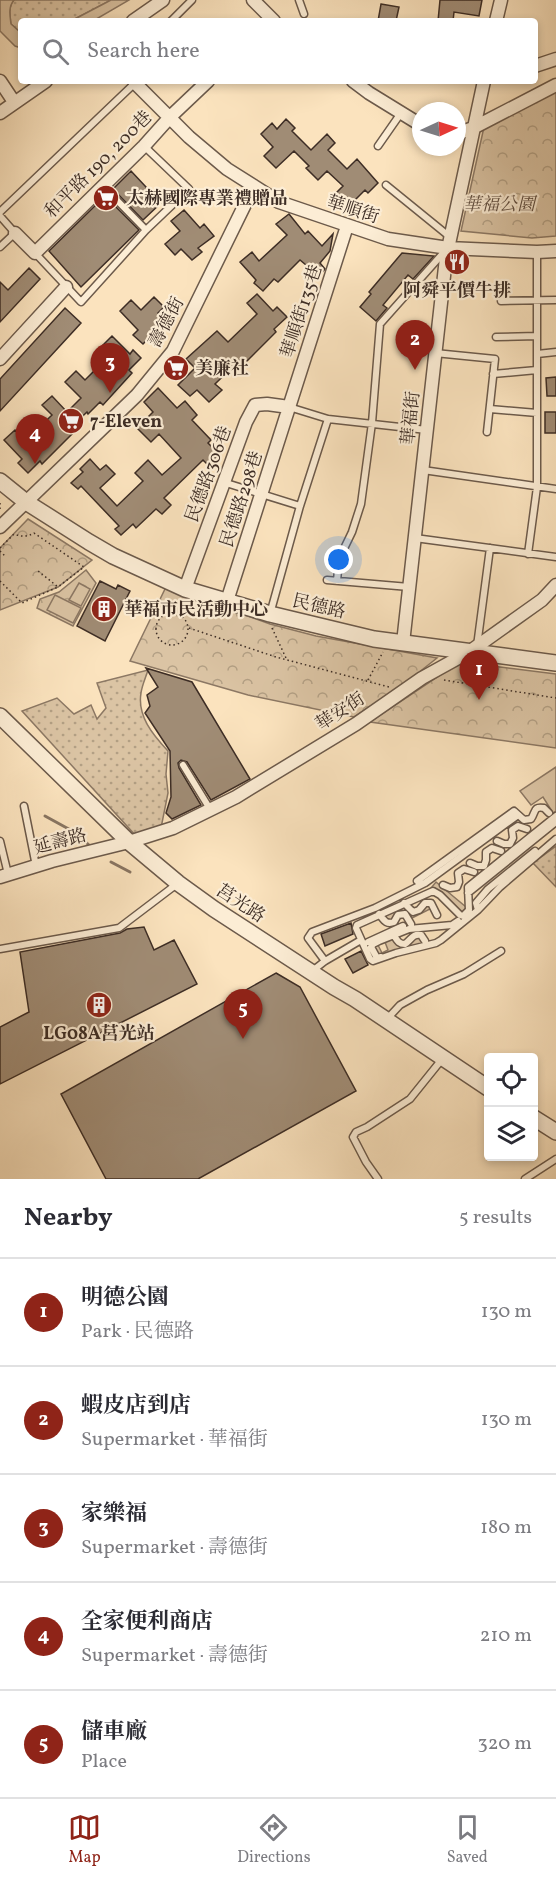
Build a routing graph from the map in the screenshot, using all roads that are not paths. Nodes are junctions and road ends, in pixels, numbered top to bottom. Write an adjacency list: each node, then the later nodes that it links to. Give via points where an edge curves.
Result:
1 (163, 0): 7 (street)
2 (192, 0): 8 (lane)
3 (256, 0): 9 (street)
4 (298, 0): 6 (lane)
5 (501, 0): 10 (street)
6 (304, 14)
7 (137, 18)
8 (174, 18)
9 (271, 18)
10 (497, 18)
11 (556, 59): 12 (street)
12 (538, 65)
13 (0, 81): 21 (street)
14 (42, 84): 21 (street)
15 (133, 84): 33 (lane)
16 (137, 84): 24 (street, 華順街)
17 (205, 84): 24 (street, 和平路 190, 200巷)
18 (358, 84): 23 (street)
19 (486, 84): 26 (street, 華福街)
20 (556, 85): 26 (street)
21 (15, 102): 22 (street)
22 (0, 113)
23 (401, 113): 25 (street); 29 (lane)
24 (170, 117): 28 (street, 和平路 190, 200巷); 32 (street, 華順街, via 227,169)
25 (412, 120)
26 (475, 127): 27 (street); 37 (street, 華福街)
27 (466, 130)
28 (144, 146): 31 (street, 和平路 190, 200巷); 35 (lane, via 189,189)
29 (378, 146)
30 (386, 185): 37 (lane)
31 (103, 186): 35 (lane); 41 (street, 和平路 190, 200巷)
32 (254, 186): 34 (street, 華順街, via 279,202); 67 (street, 壽德街, via 173,351 137,395)
33 (0, 214): 36 (lane)
34 (347, 226): 37 (street, 華順街, via 388,239); 54 (street, 華順街135巷)
35 (146, 230): 42 (lane, via 81,302)
36 (15, 233): 38 (lane); 41 (street)
37 (449, 243): 40 (street, 華順街); 49 (street, 華福街); 58 (lane, via 380,324)
38 (0, 247)
39 (556, 251): 40 (street, 華順街)
40 (537, 252): 43 (lane)
41 (35, 253): 42 (lane)
42 (66, 287): 51 (street)
43 (537, 300): 44 (lane); 45 (lane); 46 (lane)
44 (556, 300)
45 (501, 301)
46 (537, 336): 47 (lane); 50 (lane)
47 (496, 337)
48 (556, 352): 50 (lane)
49 (435, 353): 53 (lane, via 495,359); 59 (street, 華福街)
50 (537, 354): 52 (lane)
51 (0, 359)
52 (537, 370): 53 (lane); 56 (lane)
53 (493, 374): 55 (lane)
54 (289, 407): 57 (lane); 63 (street, 民德路306巷, via 255,405); 66 (street, 民德路298巷)
55 (490, 409): 56 (lane); 60 (lane)
56 (537, 413): 64 (lane)
57 (328, 419): 58 (lane); 68 (lane)
58 (372, 423): 59 (lane); 75 (lane, via 361,504 339,559)
59 (427, 430): 61 (street, 華福街)
60 (487, 432)
61 (423, 470): 64 (lane); 70 (street, 華福街)
62 (0, 481): 67 (street, 民德路)
63 (223, 482): 66 (lane); 78 (street, 民德路306巷)
64 (537, 487): 65 (lane); 72 (lane)
65 (556, 489)
66 (262, 494): 68 (lane); 79 (street, 民德路298巷)
67 (26, 502): 69 (street, 壽德街); 78 (street, 民德路, via 113,556)
68 (300, 506): 80 (lane)
69 (0, 527)
70 (414, 538): 71 (lane); 77 (street, 華福街)
71 (490, 548): 72 (lane); 82 (lane)
72 (528, 554): 73 (lane)
73 (556, 557)
74 (327, 580): 75 (lane)
75 (337, 581): 77 (lane)
76 (556, 585): 82 (street, 華安街, via 542,600)
77 (410, 587): 81 (street, 華福街)
78 (187, 592): 79 (street, 民德路)
79 (227, 601): 80 (street, 民德路)
80 (270, 619): 81 (street, 民德路)
81 (403, 643): 82 (street, 民德路)
82 (473, 649): 83 (street, 民德路); 87 (street, 華安街)
83 (556, 663)
84 (0, 716): 96 (street, 莒光路)
85 (183, 765): 87 (lane)
86 (24, 806): 99 (lane)
87 (210, 810): 96 (street, 華安街, via 173,828)
88 (549, 813): 118 (lane, via 537,807 531,819 524,820 518,815 421,882 375,908 312,932 308,938)
89 (556, 816): 104 (lane, via 479,877 468,887)
90 (556, 822): 104 (lane)
91 (527, 829): 95 (lane, via 514,828 510,844)
92 (556, 834): 106 (lane, via 488,889 476,903)
93 (556, 839): 106 (lane)
94 (0, 841): 101 (lane)
95 (497, 841)
96 (129, 842): 99 (street, 延壽路); 102 (street, 莒光路)
97 (501, 851): 98 (lane, via 488,850 484,866)
98 (470, 863)
99 (36, 866): 101 (street, 延壽路)
100 (474, 872): 103 (lane, via 464,869 458,873 456,887)
101 (4, 875)
102 (178, 883): 115 (lane, via 119,928); 119 (street, 莒光路)
103 (443, 885)
104 (468, 893): 109 (lane, via 469,910)
105 (404, 903): 107 (lane); 108 (lane, via 413,912 431,903); 109 (lane, via 433,891)
106 (478, 910): 117 (lane, via 436,943)
107 (379, 914): 110 (lane, via 388,923 405,914); 113 (lane, via 357,925)
108 (437, 915)
109 (463, 916): 112 (lane, via 452,925 409,928)
110 (411, 924)
111 (403, 926): 113 (lane)
112 (393, 934): 114 (lane, via 402,944 417,934); 117 (lane, via 371,947 377,958)
113 (364, 941): 117 (lane, via 370,959); 118 (lane)
114 (425, 941)
115 (0, 949)
116 (501, 951): 120 (lane, via 400,1005)
117 (382, 957)
118 (325, 961): 119 (lane)
119 (311, 972): 120 (street, 莒光路)
120 (386, 1020): 121 (street, 莒光路)
121 (443, 1058): 122 (street, 莒光路); 126 (lane, via 410,1098 356,1131 353,1137)
122 (484, 1085)
123 (538, 1121): 124 (street)
124 (556, 1132)
125 (556, 1159): 127 (lane)
126 (378, 1179)
127 (525, 1179)

